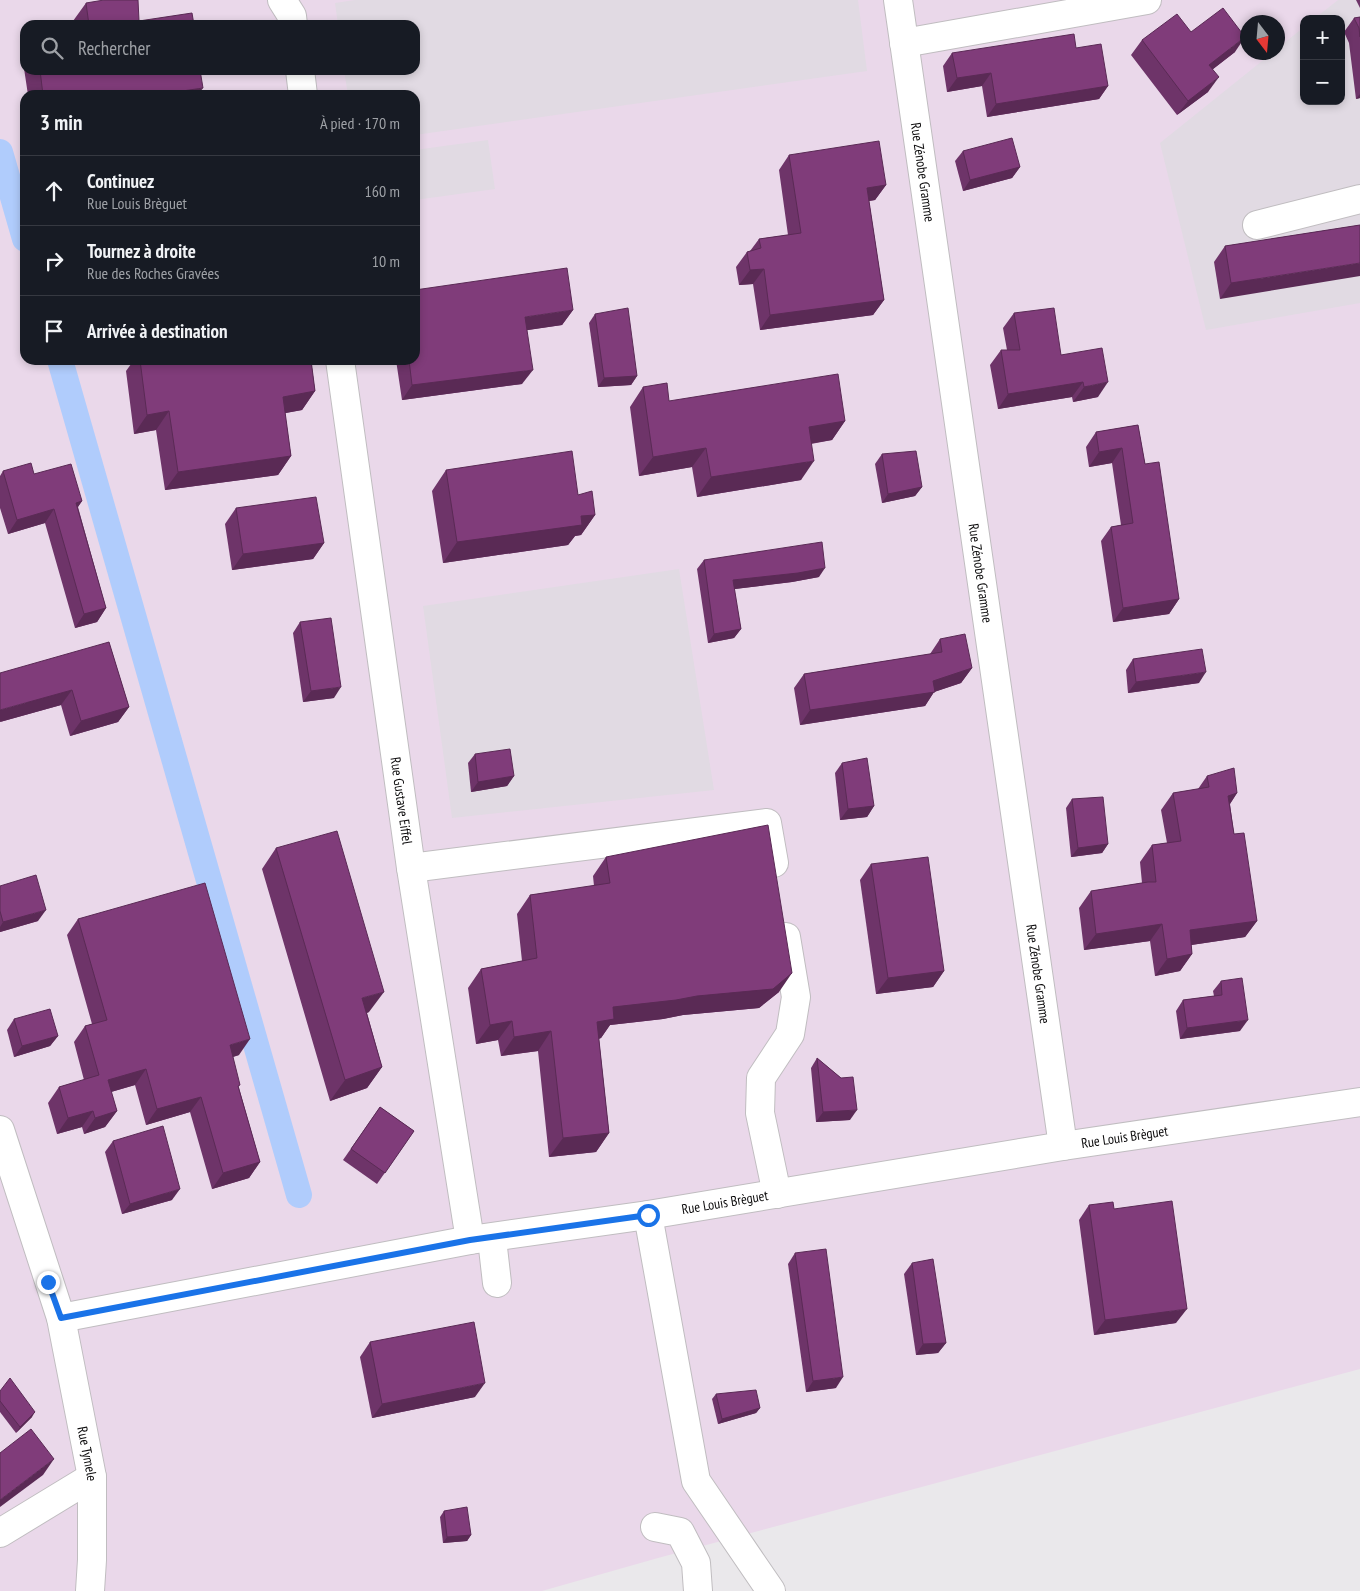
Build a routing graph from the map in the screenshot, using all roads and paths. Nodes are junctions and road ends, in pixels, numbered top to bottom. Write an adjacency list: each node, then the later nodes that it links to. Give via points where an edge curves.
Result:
1 (282, 0): 4 (street)
2 (898, 0): 5 (street, Rue Zénobe Gramme)
3 (1146, 0): 5 (street)
4 (292, 20)
5 (904, 43): 14 (street, Rue Zénobe Gramme)
6 (301, 75): 7 (street)
7 (302, 90)
8 (1360, 199): 9 (street)
9 (1257, 225)
10 (341, 365): 11 (street, Rue Gustave Eiffel)
11 (411, 868): 15 (street, via 767,823 796,997 790,1034 761,1078 760,1114); 17 (street, Rue Gustave Eiffel)
12 (1360, 1102): 14 (street, Rue Louis Brèguet)
13 (0, 1130): 19 (street, Rue Tymele)
14 (1063, 1146): 15 (street, Rue Louis Brèguet)
15 (777, 1194): 16 (street, Rue Louis Brèguet)
16 (648, 1215): 17 (street, Rue Louis Brèguet); 25 (street, via 696,1481)
17 (481, 1240): 18 (street, Rue Gustave Eiffel); 19 (street, Rue Louis Brèguet)
18 (497, 1283)
19 (61, 1318): 20 (street, Rue Tymele)
20 (92, 1477): 22 (street); 23 (street, Rue Tymele)
21 (654, 1527): 24 (street, via 680,1532 696,1564)
22 (0, 1533)
23 (90, 1591)
24 (698, 1591)
25 (771, 1591)

